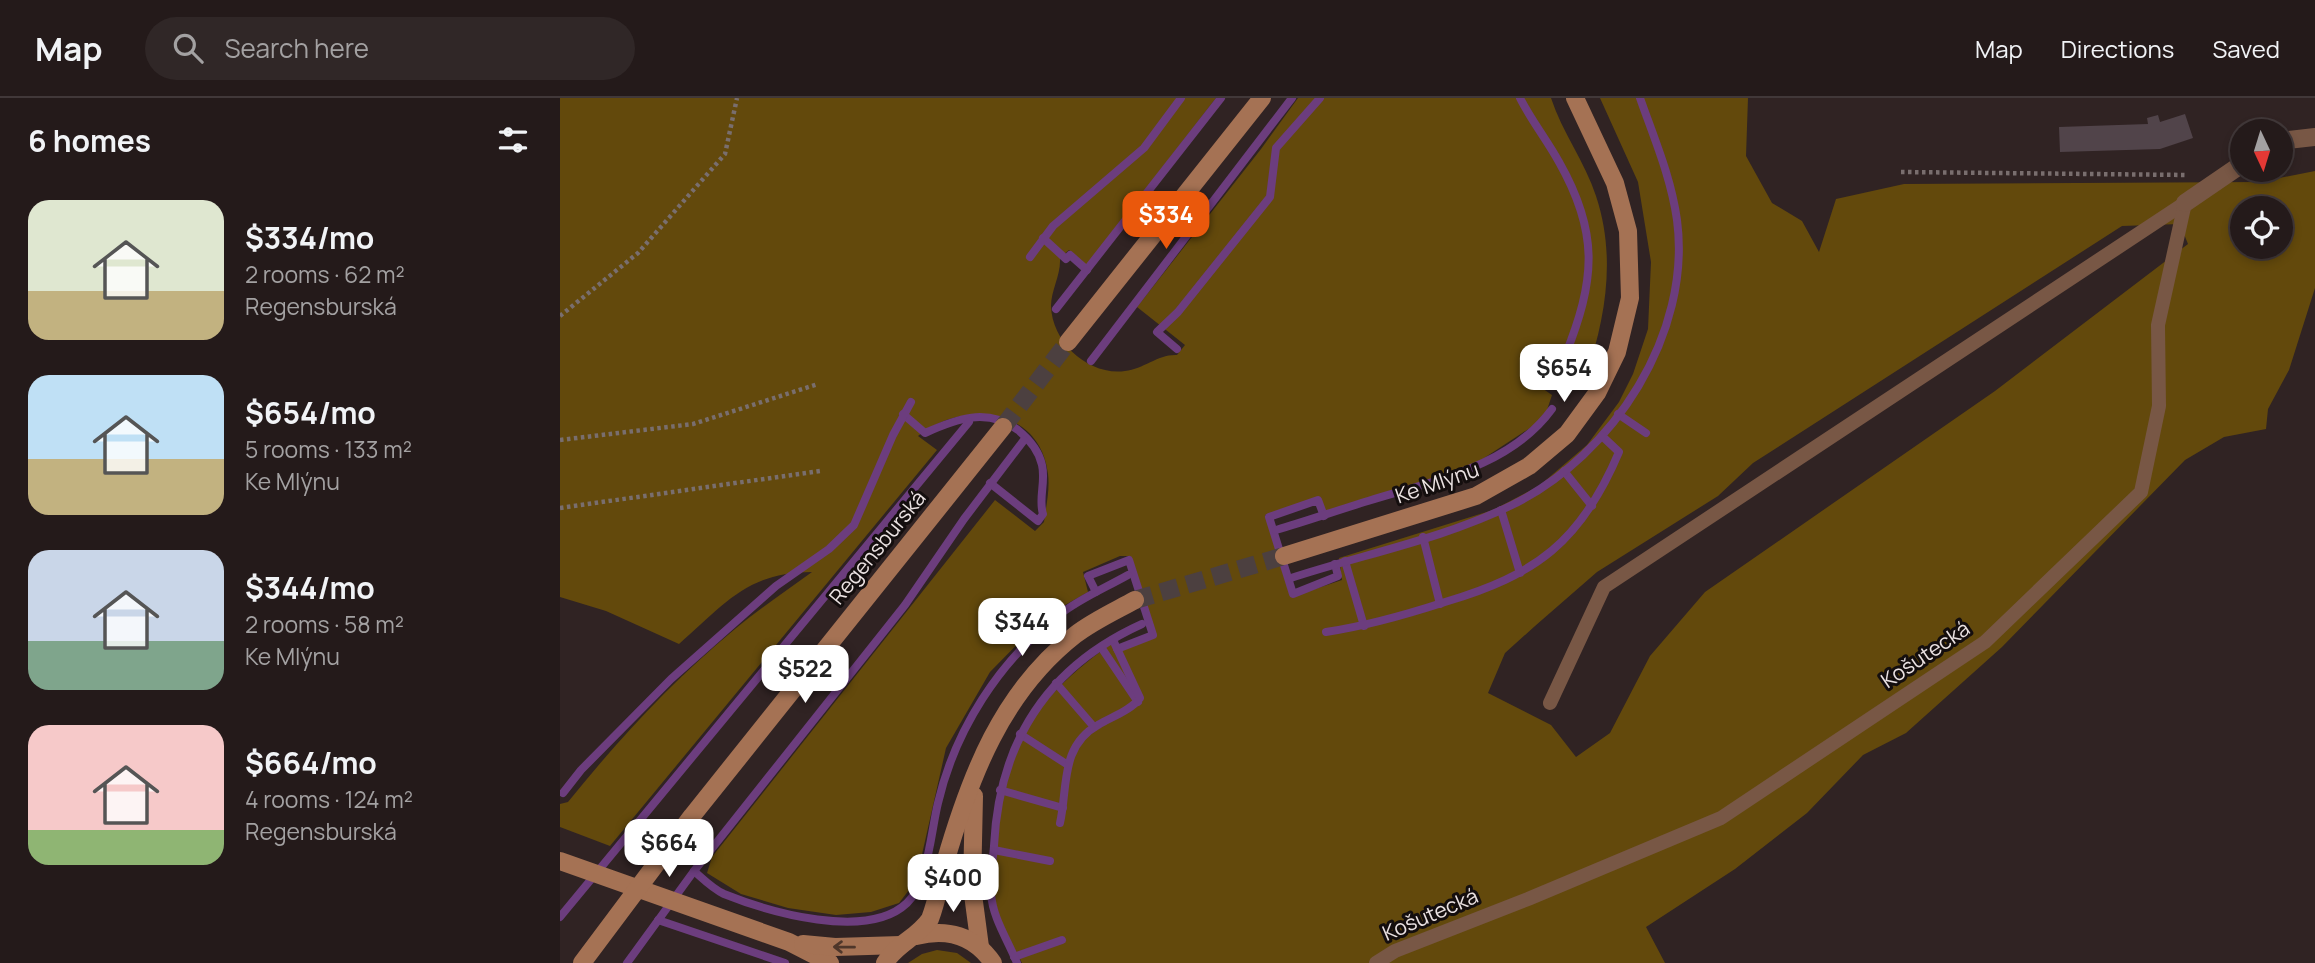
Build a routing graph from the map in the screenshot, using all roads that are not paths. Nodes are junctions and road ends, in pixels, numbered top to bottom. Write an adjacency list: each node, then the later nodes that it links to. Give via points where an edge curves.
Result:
1 (1262, 98): 7 (street)
2 (1575, 98): 9 (street, Ke Mlýnu, via 1615,183 1629,231 1630,298 1617,352 1597,393 1567,434 1530,466 1476,496)
3 (2315, 137): 4 (street)
4 (2293, 140)
5 (2230, 172): 6 (street)
6 (2185, 203): 11 (lane, via 1604,587); 21 (lane, Košutecká, via 2158,325 2159,406 2141,492 1985,642 1721,818 1395,951)
7 (1068, 342)
8 (1003, 427): 17 (street, Regensburská, via 692,816)
9 (1284, 556)
10 (1135, 600): 12 (street, via 1076,634 1037,669 989,740)
11 (1550, 703)
12 (975, 775): 14 (street, via 937,903 930,919); 16 (street, via 972,887)
13 (560, 861): 15 (street)
14 (908, 941): 15 (street, one-way to 15, via 835,947); 16 (street, via 932,932 950,933); 19 (street)
15 (789, 942): 18 (street)
16 (980, 947): 20 (street)
17 (582, 963)
18 (830, 963)
19 (885, 963)
20 (993, 963)
21 (1376, 963)

